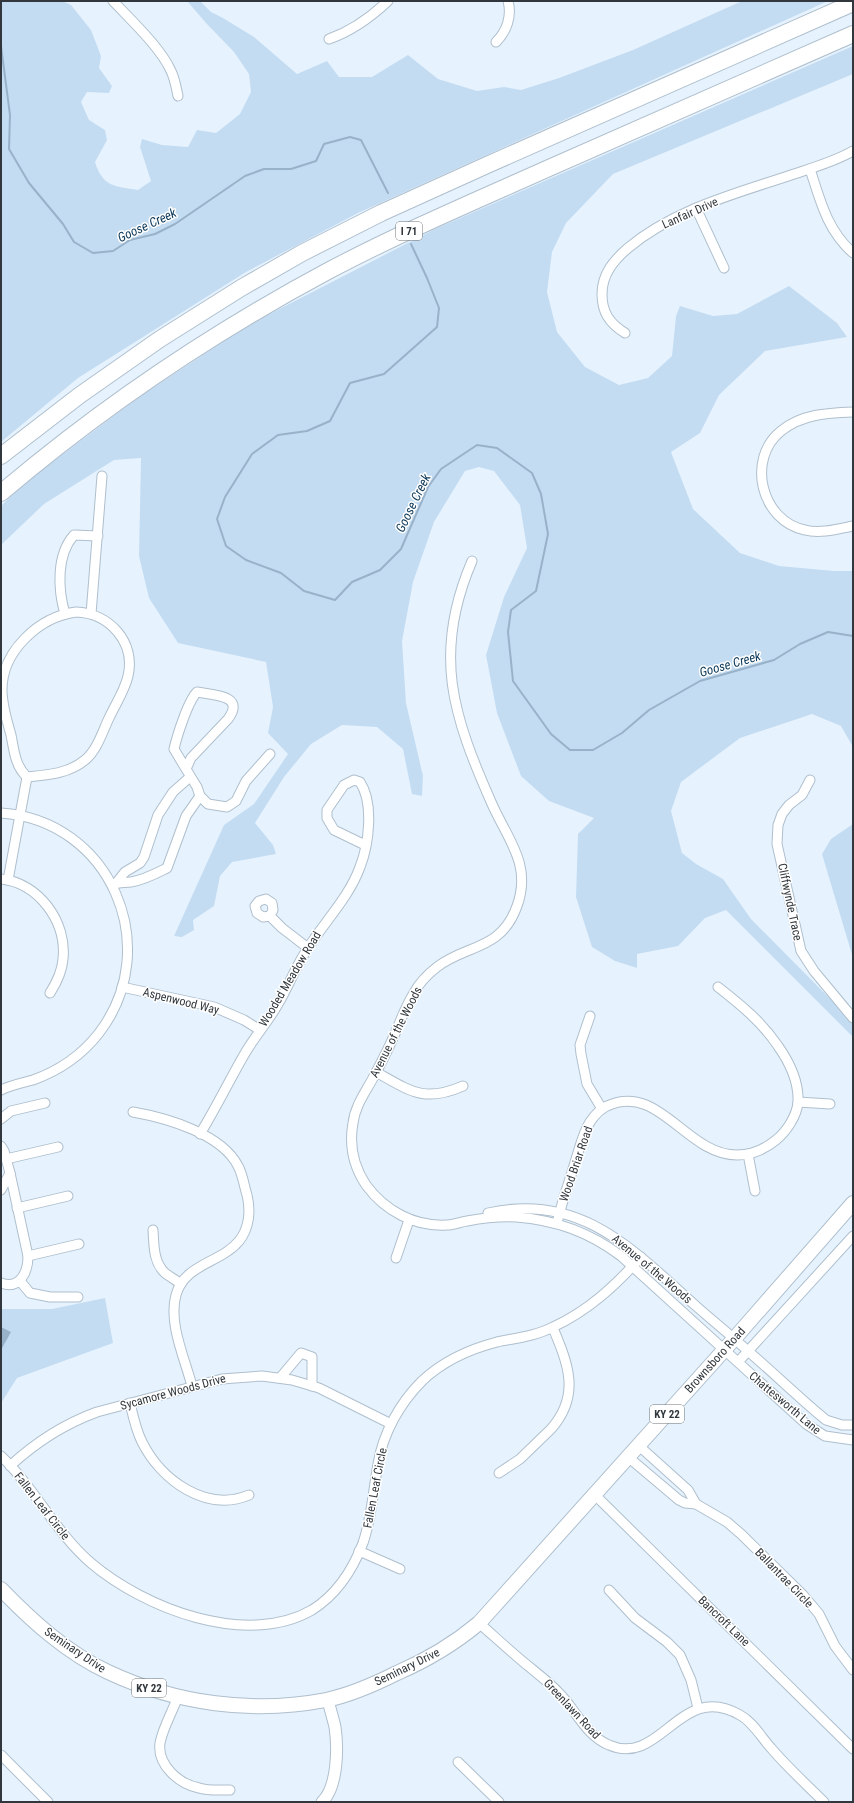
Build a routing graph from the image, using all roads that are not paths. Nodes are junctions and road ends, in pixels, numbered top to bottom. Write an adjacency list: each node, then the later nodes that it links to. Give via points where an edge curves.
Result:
1 (113, 1): 8 (street, via 168,64)
2 (388, 1): 6 (street, via 356,27)
3 (508, 1): 7 (street, via 509,20)
4 (853, 3): 16 (highway, I 71, via 381,213 302,253 154,343 80,395)
5 (853, 34): 18 (highway, I 71, via 451,212 327,272 223,332 140,387 36,463)
6 (329, 39)
7 (496, 42)
8 (178, 96)
9 (853, 151): 10 (street, Lanfair Drive)
10 (810, 169): 11 (street, Lanfair Drive); 12 (street, via 828,222)
11 (696, 208): 13 (street); 14 (street, Lanfair Drive, via 675,217 641,238 621,254 609,268 603,283 603,306 608,320)
12 (853, 253)
13 (724, 268)
14 (625, 333)
15 (853, 412): 19 (street, via 813,416 799,420 786,428 775,436 768,447 761,475 769,502 792,526 816,531)
16 (1, 456)
17 (102, 476): 20 (street)
18 (1, 493)
19 (853, 526)
20 (98, 536): 22 (street, via 74,536 66,544 62,558 61,584 61,602); 23 (street)
21 (472, 561): 47 (street, Avenue of the Woods, via 458,598 452,624 449,666 451,682 464,734 494,807 519,858 522,875 521,893 515,913 500,933 485,945 451,958 423,980 407,1005)
22 (65, 614): 23 (street); 24 (street, via 30,634)
23 (91, 614): 28 (street, via 104,619 120,636 129,658 128,678 95,749 85,760 68,770)
24 (4, 661): 25 (street)
25 (1, 691): 28 (street, via 17,761)
26 (270, 754): 31 (street, via 246,781 232,805 227,807 208,804)
27 (186, 769): 27 (street, via 191,758 232,713 231,701 226,697 197,692 192,697 174,749); 29 (street)
28 (27, 777): 33 (street)
29 (190, 778): 31 (street); 35 (street, via 173,792 158,816)
30 (810, 780): 45 (street, Cliffwynde Trace, via 802,795 782,814 778,825 777,844 801,951)
31 (200, 796): 36 (street, via 186,816 167,868)
32 (1, 813): 33 (street)
33 (20, 815): 37 (street); 38 (street, via 54,827 76,841)
34 (366, 845): 34 (street, Wooded Meadow Road, via 368,831 365,789 360,782 354,780 344,785 327,810 327,818 334,830); 40 (street, Wooded Meadow Road, via 349,891)
35 (140, 863): 36 (street, via 147,870); 38 (street, via 125,872)
36 (149, 877): 38 (street)
37 (4, 880): 43 (street, via 21,885 39,897 54,915 59,926 63,959)
38 (115, 884): 41 (street, via 126,931 127,954)
39 (270, 916): 40 (street)
40 (308, 948): 46 (street, Wooded Meadow Road, via 278,1004)
41 (122, 987): 46 (street, Aspenwood Way, via 214,1007); 49 (street, via 107,1021 80,1052 52,1072)
42 (718, 987): 50 (street, via 752,1014 777,1045 795,1077)
43 (50, 993)
44 (590, 1016): 53 (street, via 580,1045 581,1054 587,1084)
45 (853, 1018)
46 (260, 1030): 56 (street, Wooded Meadow Road)
47 (376, 1072): 48 (street, via 418,1093 435,1095); 68 (street, Avenue of the Woods, via 355,1112 352,1141 354,1158 360,1174 374,1195 391,1210)
48 (463, 1086)
49 (1, 1090)
50 (798, 1102): 52 (street); 59 (street, via 784,1133 765,1148)
51 (45, 1103): 55 (street, via 11,1111)
52 (830, 1104)
53 (602, 1109): 59 (street, via 627,1101 640,1103 654,1108 710,1149 732,1155); 67 (street, Wood Briar Road, via 586,1130)
54 (133, 1112): 56 (street, via 177,1124)
55 (1, 1119)
56 (200, 1134): 80 (street, via 221,1146 238,1165 249,1202 249,1218 245,1233 231,1249 195,1270)
57 (1, 1146): 60 (street)
58 (58, 1147): 60 (street)
59 (748, 1154): 63 (street)
60 (6, 1159): 61 (street)
61 (10, 1173): 62 (street); 66 (street)
62 (1, 1190)
63 (755, 1191)
64 (68, 1196): 66 (street)
65 (853, 1203): 83 (main road, Brownsboro Road / KY 22)
66 (17, 1208): 74 (street)
67 (559, 1212): 69 (street, Avenue of the Woods, via 506,1210 476,1216); 70 (street, Wood Briar Road); 76 (street, Avenue of the Woods, via 613,1235)
68 (409, 1220): 69 (street, Avenue of the Woods, via 447,1225); 75 (street)
69 (468, 1221): 70 (street, Avenue of the Woods, via 515,1217)
70 (557, 1223): 77 (street, Avenue of the Woods, via 600,1241)
71 (153, 1230): 80 (street, via 158,1262 165,1272)
72 (853, 1236): 85 (street)
73 (79, 1244): 74 (street)
74 (28, 1256): 78 (street, via 25,1274)
75 (396, 1258)
76 (640, 1258): 77 (street, Fallen Leaf Circle); 83 (street, Avenue of the Woods)
77 (632, 1266): 82 (street, Fallen Leaf Circle, via 594,1303); 84 (street, Avenue of the Woods)
78 (20, 1280): 79 (street, via 13,1285); 81 (street, via 30,1293 50,1297)
79 (1, 1283)
80 (181, 1284): 89 (street, via 176,1294 173,1315)
81 (78, 1297)
82 (553, 1328): 94 (street, Fallen Leaf Circle, via 487,1345 450,1361 422,1381 405,1401); 102 (street, via 568,1370 569,1387 566,1402 556,1424 520,1459)
83 (734, 1339): 84 (main road, Brownsboro Road / KY 22); 85 (street, Chattesworth Lane)
84 (724, 1350): 86 (street, Chattesworth Lane); 98 (main road, Brownsboro Road / KY 22)
85 (749, 1351): 86 (street); 87 (street, Chattesworth Lane)
86 (738, 1362): 91 (street, Chattesworth Lane)
87 (776, 1375): 91 (street); 93 (street, Chattesworth Lane)
88 (280, 1378): 89 (street, Sycamore Woods Drive, via 234,1377); 90 (street, Sycamore Woods Drive); 90 (street, via 300,1353 312,1357)
89 (192, 1386): 92 (street, Sycamore Woods Drive)
90 (312, 1386): 94 (street, Sycamore Woods Drive)
91 (766, 1387): 96 (street, Chattesworth Lane, via 806,1424)
92 (130, 1404): 101 (street, Sycamore Woods Drive, via 96,1412 64,1426 34,1445); 103 (street, via 135,1424 153,1460 183,1488 215,1500 230,1500)
93 (827, 1421): 95 (street, Chattesworth Lane); 96 (street)
94 (391, 1424): 106 (street, Fallen Leaf Circle, via 378,1461 371,1516)
95 (853, 1425)
96 (821, 1433): 97 (street, Chattesworth Lane)
97 (853, 1440)
98 (638, 1445): 100 (main road, Brownsboro Road / KY 22); 105 (street, Ballantrae Circle, via 688,1490)
99 (1, 1456): 101 (street, Fallen Leaf Circle)
100 (628, 1457): 104 (main road, Brownsboro Road / KY 22); 105 (street, Ballantrae Circle, via 679,1500)
101 (10, 1466): 106 (street, Fallen Leaf Circle, via 58,1529 108,1577 142,1597 187,1615 211,1621 266,1624 289,1620 312,1610 340,1585)
102 (500, 1473)
103 (249, 1495)
104 (595, 1495): 110 (main road, Brownsboro Road / KY 22); 115 (street, Bancroft Lane)
105 (696, 1504): 111 (street, Ballantrae Circle, via 727,1522 803,1595)
106 (359, 1551): 107 (street)
107 (400, 1569)
108 (1, 1589): 112 (main road, Seminary Drive / KY 22, via 33,1620 87,1660 107,1672 147,1688)
109 (608, 1590): 114 (street, via 635,1618 668,1642 680,1655 691,1680)
110 (479, 1623): 113 (main road, Seminary Drive / KY 22, via 454,1644 423,1662 374,1684); 114 (street, Greenlawn Road, via 559,1693 592,1734 610,1746 641,1746 656,1739 683,1715)
111 (853, 1670)
112 (178, 1696): 113 (main road, Seminary Drive / KY 22, via 229,1705 270,1706); 118 (street, via 161,1741 162,1760 173,1774 190,1786)
113 (328, 1700): 119 (street, via 337,1746 332,1783)
114 (698, 1708): 122 (street, Greenlawn Road, via 726,1709 740,1715)
115 (853, 1749)
116 (1, 1755): 120 (street)
117 (458, 1762): 121 (street)
118 (230, 1790)
119 (325, 1801)
120 (48, 1802)
121 (499, 1802)
122 (824, 1802)

